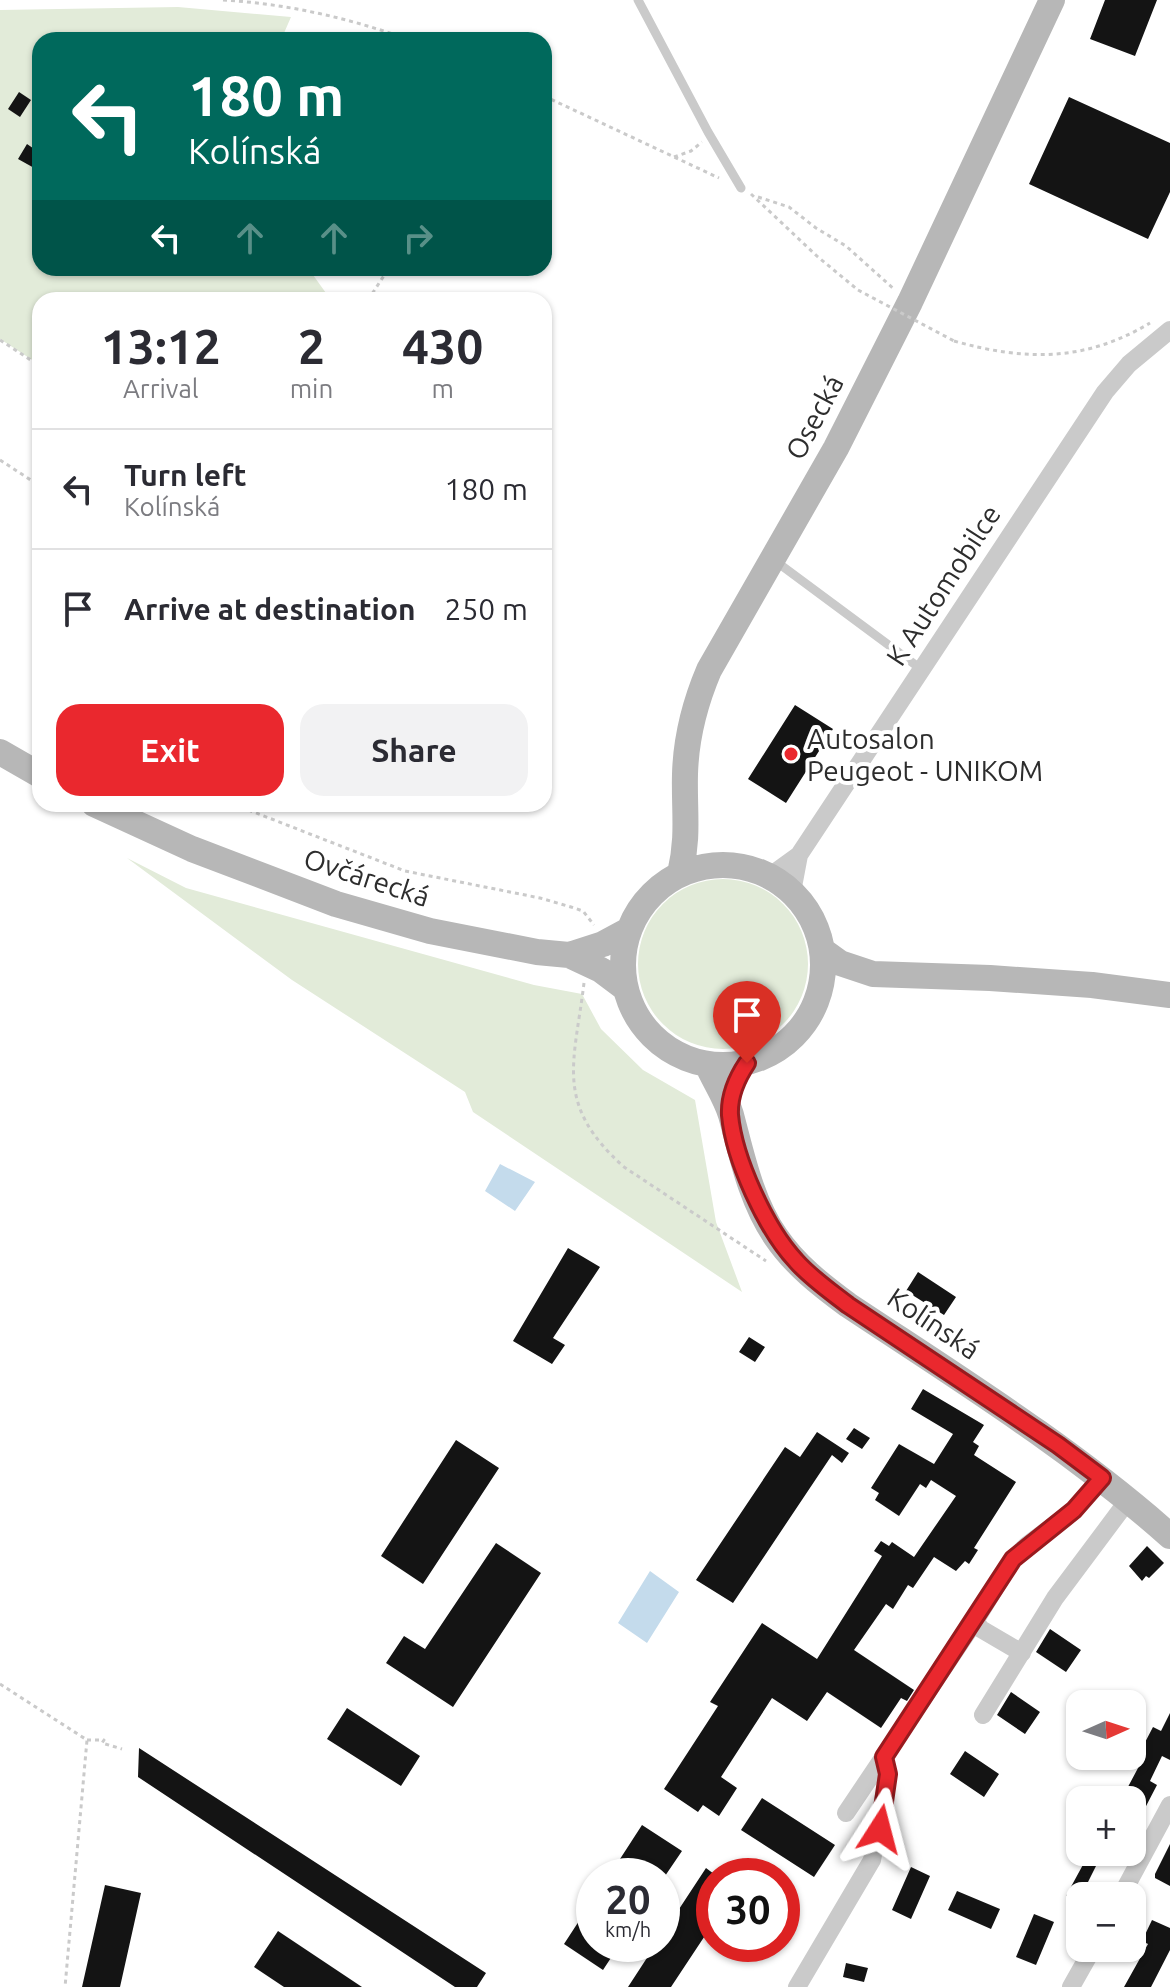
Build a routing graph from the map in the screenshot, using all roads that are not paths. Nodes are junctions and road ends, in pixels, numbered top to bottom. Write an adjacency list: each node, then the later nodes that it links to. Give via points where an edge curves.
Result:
1 (638, 0): 3 (lane)
2 (1052, 0): 5 (main road, Osecká, via 910,302 836,448)
3 (741, 188)
4 (1162, 325): 6 (street, K Automobilce, via 1105,392)
5 (771, 558): 6 (lane); 10 (main road, Osecká, via 717,652 698,697 687,754)
6 (921, 669): 11 (street, K Automobilce)
7 (0, 752): 8 (main road)
8 (32, 770)
9 (111, 812): 18 (main road, Ovčárecká, via 336,904 430,931 537,952)
10 (687, 821): 12 (main road); 13 (main road, Osecká)
11 (799, 855): 14 (street, K Automobilce); 15 (street)
12 (719, 864): 13 (main road); 14 (main road, via 745,866)
13 (680, 874): 16 (main road, via 649,897)
14 (770, 876): 15 (main road)
15 (792, 892): 17 (main road, via 812,919)
16 (629, 930): 18 (main road); 20 (main road, via 622,959)
17 (822, 950): 19 (main road, via 840,963); 22 (main road, via 823,977)
18 (602, 957): 20 (main road)
19 (873, 974): 21 (main road, via 1092,985); 22 (main road, via 838,986)
20 (625, 988): 24 (main road, via 646,1030 663,1046)
21 (1170, 995)
22 (816, 1002): 23 (main road, via 789,1041)
23 (747, 1063): 24 (main road); 25 (main road, Kolínská, via 736,1079)
24 (707, 1064): 25 (main road, Kolínská)
25 (730, 1112): 26 (main road, Kolínská, via 757,1202 775,1236 818,1283)
26 (1102, 1478): 27 (main road, Kolínská); 29 (street, via 1074,1510 1013,1559)
27 (1129, 1499): 28 (main road, Kolínská); 30 (street, via 1055,1598)
28 (1170, 1536)
29 (975, 1621): 30 (street); 32 (street)
30 (1022, 1653): 31 (street)
31 (983, 1715)
32 (884, 1757): 34 (street); 37 (street, via 888,1774 872,1860)
33 (1170, 1805): 35 (street)
34 (846, 1813)
35 (1129, 1882)
36 (1085, 1962): 38 (street)
37 (797, 1987)
38 (1071, 1987)

